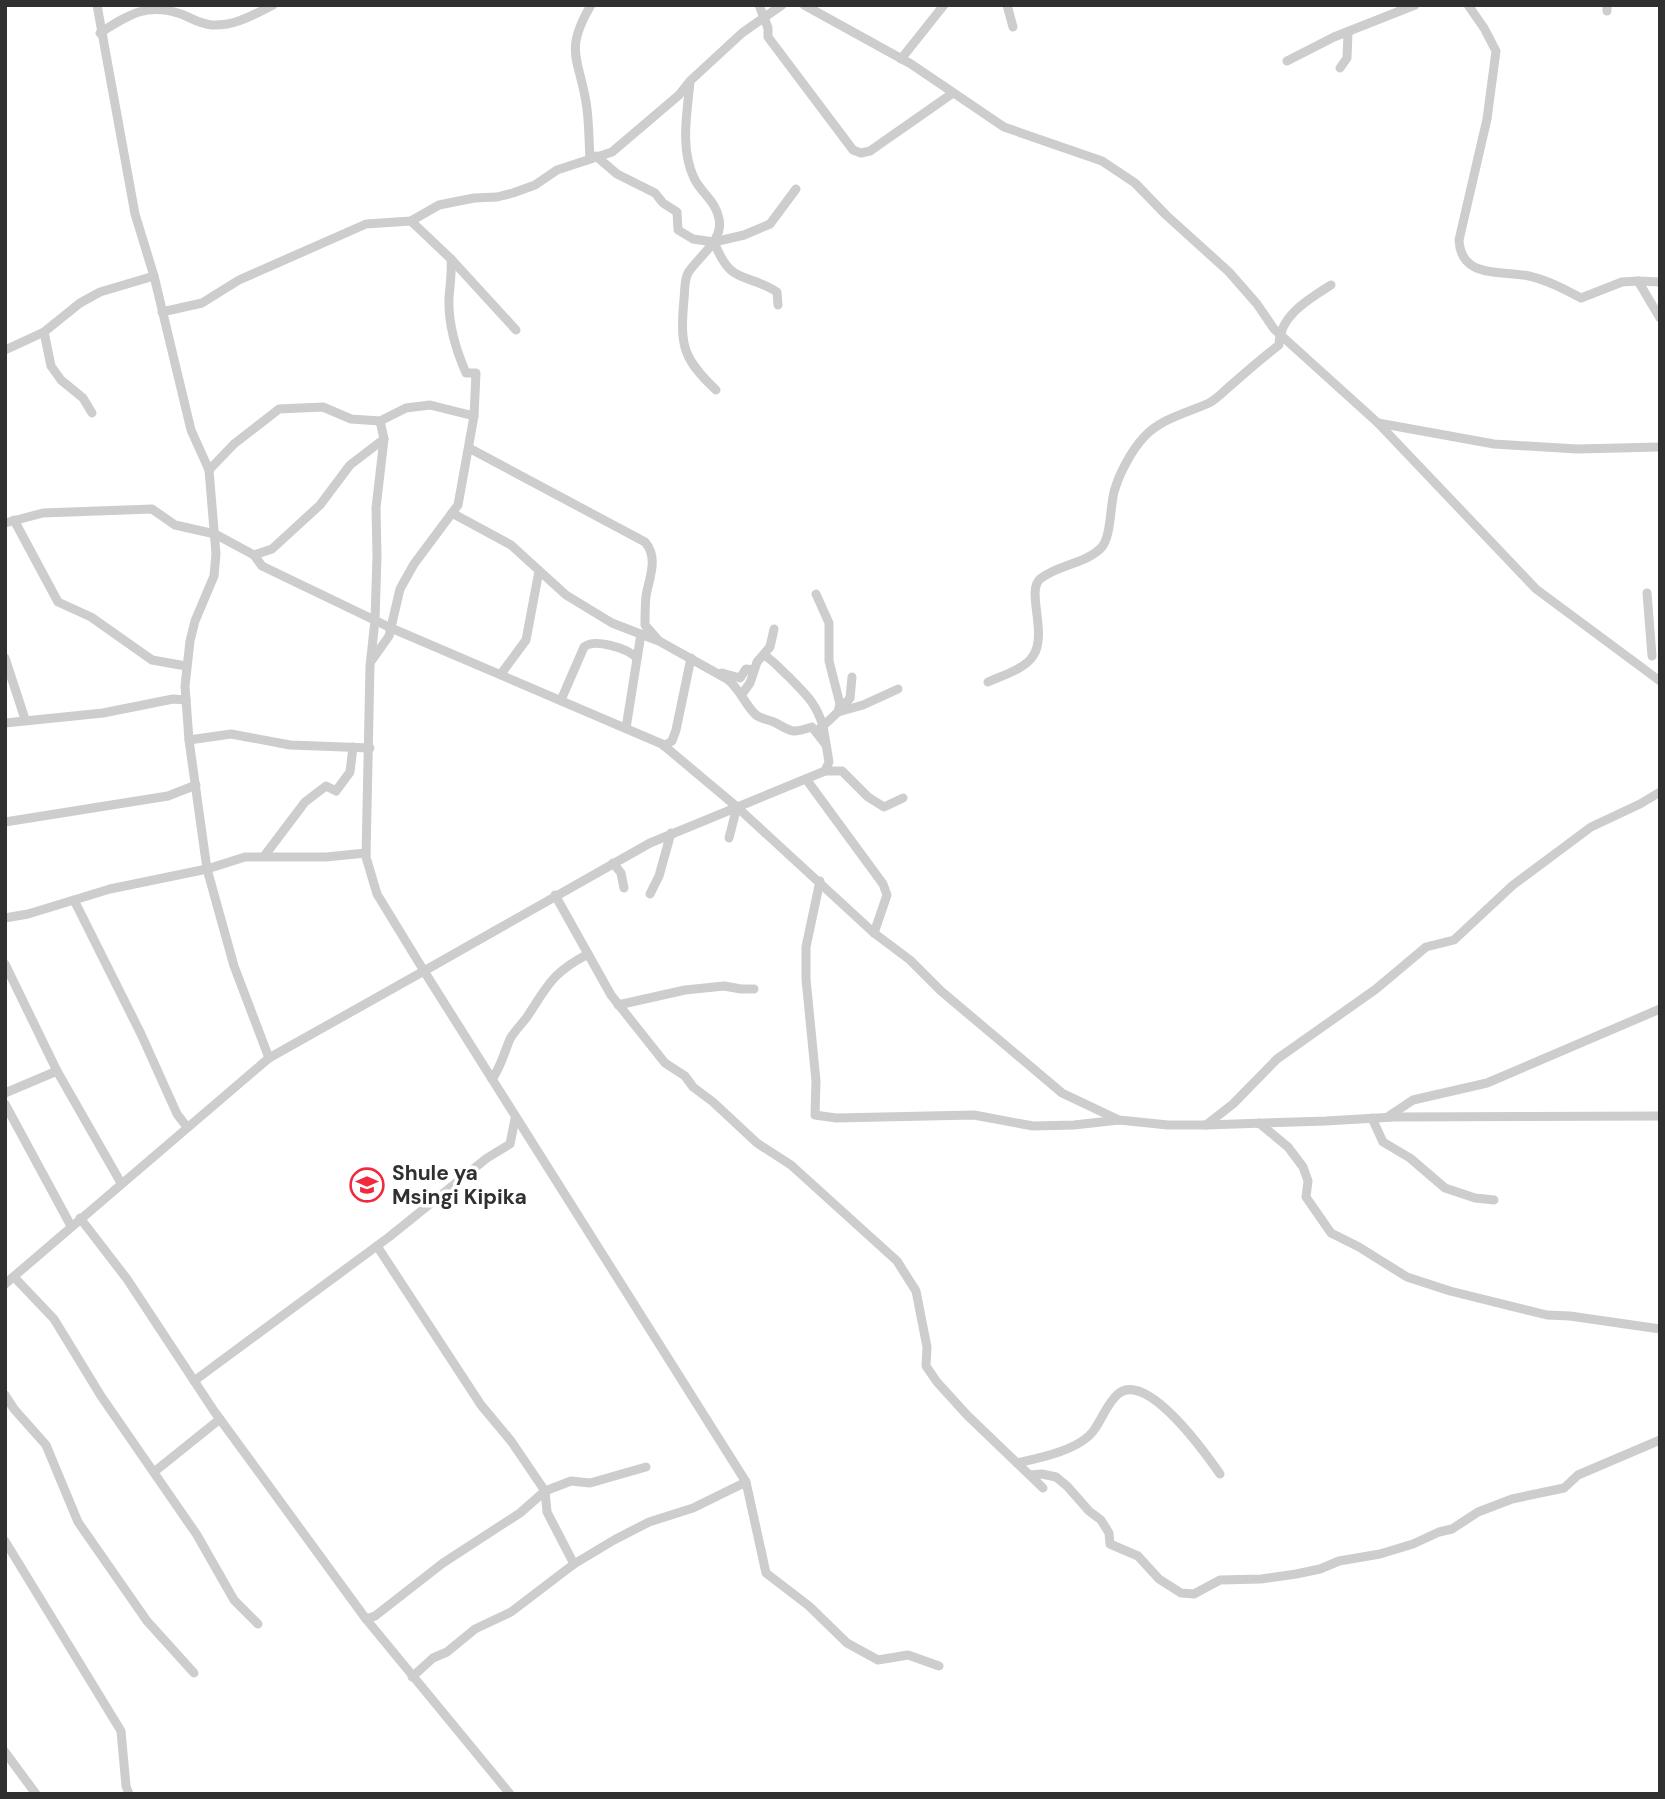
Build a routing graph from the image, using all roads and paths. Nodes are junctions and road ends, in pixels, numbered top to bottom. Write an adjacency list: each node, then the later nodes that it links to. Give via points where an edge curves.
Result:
1 (97, 5): 14 (street)
2 (591, 5): 20 (street, via 579,25 573,49)
3 (759, 5): 11 (street)
4 (782, 5): 11 (street)
5 (804, 5): 15 (street)
6 (944, 5): 15 (street)
7 (1007, 5): 12 (street)
8 (1415, 5): 13 (street)
9 (1468, 5): 26 (street, via 1496,51 1460,254 1471,266 1531,276 1581,298 1622,282)
10 (271, 6): 14 (street, via 222,25 165,11 135,12)
11 (765, 18): 18 (street); 19 (street, via 768,37 853,150 870,151)
12 (1013, 27)
13 (1348, 32): 16 (street); 17 (street, via 1347,58)
14 (100, 33): 25 (street, via 135,214)
15 (901, 59): 19 (street)
16 (1287, 61)
17 (1340, 68)
18 (690, 80): 20 (street, via 679,95 612,152); 23 (street, via 684,137 694,178 720,221)
19 (953, 93): 34 (street, via 1004,127 1102,161 1135,183 1229,272)
20 (593, 158): 22 (street, via 513,193 439,205); 23 (street, via 655,193 677,212 678,230 693,239)
21 (796, 189): 23 (street, via 770,224)
22 (411, 221): 24 (street); 30 (street, via 366,223 239,280 202,303)
23 (714, 242): 29 (street, via 722,262 739,278 777,292); 38 (street, via 686,276 681,324 694,370)
24 (451, 259): 32 (street); 40 (street, via 454,339 466,373 476,373)
25 (154, 276): 30 (street); 33 (street, via 100,292)
26 (1638, 281): 27 (street); 31 (street)
27 (1660, 282)
28 (1331, 285): 34 (street, via 1288,319)
29 (778, 305)
30 (162, 312): 46 (street, via 191,430)
31 (1660, 318)
32 (516, 330)
33 (44, 332): 37 (street); 39 (street, via 51,366)
34 (1279, 333): 35 (street); 36 (street)
35 (1279, 345): 36 (street); 72 (street, via 1211,402 1169,419 1144,436 1115,489 1109,533 1102,548 1039,580 1034,587 1039,641 1033,656)
36 (1292, 345): 42 (street)
37 (5, 350)
38 (716, 390)
39 (92, 413)
40 (474, 416): 41 (street, via 430,405 406,408); 45 (street)
41 (380, 421): 43 (street); 46 (street, via 351,418 323,407 279,409)
42 (1378, 423): 44 (street, via 1494,444); 64 (street, via 1536,589)
43 (384, 439): 50 (street, via 350,465 320,505 272,549); 54 (street, via 376,508)
44 (1660, 447)
45 (469, 448): 47 (street); 58 (street, via 651,548 645,625)
46 (209, 470): 49 (street)
47 (452, 513): 51 (street, via 511,545); 55 (street, via 400,590)
48 (10, 521): 49 (street, via 43,513 152,509 175,525); 65 (street, via 58,601 91,617 152,660)
49 (215, 534): 50 (street); 65 (street, via 214,576 195,621)
50 (254, 555): 54 (street, via 262,566)
51 (539, 571): 57 (street, via 566,595 612,623); 68 (street, via 526,640)
52 (1647, 593): 59 (street)
53 (816, 594): 77 (street, via 829,622 829,661)
54 (375, 620): 55 (street); 66 (street)
55 (391, 628): 66 (street); 68 (street)
56 (774, 629): 60 (street)
57 (641, 634): 58 (street); 62 (street)
58 (659, 641): 63 (street)
59 (1656, 654): 64 (street)
60 (764, 656): 67 (street); 80 (street, via 803,690 817,707)
61 (5, 658): 78 (street)
62 (637, 658): 76 (street, via 632,652 589,642); 82 (street)
63 (691, 658): 69 (street); 85 (street, via 676,730)
64 (1637, 662): 71 (street)
65 (186, 666): 75 (street)
66 (370, 666): 87 (street)
67 (753, 670): 69 (street, via 746,669 740,678); 74 (street)
68 (501, 674): 76 (street)
69 (717, 675): 74 (street)
70 (852, 677): 77 (street, via 850,698)
71 (1660, 681)
72 (988, 682)
73 (898, 689): 77 (street)
74 (741, 694): 81 (street, via 755,715 784,729 795,733)
75 (186, 700): 78 (street); 83 (street)
76 (561, 700): 82 (street)
77 (838, 712): 80 (street)
78 (25, 719): 79 (street)
79 (5, 723)
80 (823, 726): 81 (street); 84 (street)
81 (812, 727): 84 (street)
82 (626, 728): 85 (street)
83 (189, 740): 86 (street, via 231,734 290,745); 90 (street)
84 (826, 745): 88 (street, via 829,762)
85 (664, 746): 93 (street)
86 (354, 747): 87 (street); 98 (street, via 350,772 336,791 326,786 305,802)
87 (370, 748): 97 (street)
88 (825, 771): 89 (street); 92 (street, via 842,771 884,807)
89 (806, 779): 93 (street); 107 (street, via 883,884 887,895)
90 (196, 785): 94 (street, via 168,796); 100 (street)
91 (1660, 792): 125 (street, via 1591,827 1513,886 1454,940 1426,947 1278,1059)
92 (903, 798)
93 (737, 807): 95 (street); 96 (street); 101 (street)
94 (5, 822)
95 (671, 833): 99 (street); 103 (street)
96 (729, 838)
97 (366, 853): 98 (street); 110 (street, via 377,894)
98 (265, 855): 100 (street)
99 (613, 863): 102 (street); 104 (street)
100 (207, 869): 105 (street); 114 (street, via 233,967)
101 (820, 881): 107 (street); 123 (street, via 806,947 815,1115 974,1115 1034,1126)
102 (624, 888)
103 (650, 894)
104 (555, 895): 108 (street); 110 (street)
105 (74, 900): 106 (street); 126 (street)
106 (5, 918)
107 (874, 933): 123 (street, via 1062,1093)
108 (588, 954): 112 (street); 116 (street, via 563,968 545,986 514,1032)
109 (5, 964): 115 (street)
110 (424, 971): 114 (street); 116 (street)
111 (754, 989): 112 (street, via 685,989)
112 (618, 1005): 139 (street, via 665,1063 757,1143 792,1165 897,1261 916,1291 927,1347 926,1366 967,1415)
113 (1660, 1009): 120 (street, via 1487,1083 1413,1100)
114 (270, 1058): 126 (street)
115 (57, 1071): 117 (street); 127 (street)
116 (492, 1079): 122 (street)
117 (5, 1093)
118 (5, 1104): 130 (street)
119 (1660, 1116): 120 (street)
120 (1387, 1117): 121 (street)
121 (1372, 1118): 124 (street); 128 (street, via 1383,1142 1420,1165 1445,1188)
122 (515, 1119): 131 (street, via 510,1144); 144 (street)
123 (1119, 1120): 125 (street)
124 (1259, 1123): 125 (street); 134 (street, via 1288,1147 1303,1167 1306,1197 1331,1233 1407,1278 1547,1315)
125 (1206, 1125)
126 (187, 1128): 127 (street)
127 (121, 1183): 129 (street)
128 (1494, 1200)
129 (80, 1218): 130 (street); 135 (street, via 127,1279)
130 (71, 1226): 132 (street)
131 (377, 1246): 135 (street); 146 (street, via 481,1405)
132 (15, 1278): 133 (street); 141 (street, via 54,1319)
133 (5, 1284)
134 (1660, 1329)
135 (194, 1381): 137 (street)
136 (5, 1395): 152 (street, via 46,1445 78,1522 147,1621)
137 (220, 1419): 141 (street); 149 (street)
138 (1660, 1440): 143 (street, via 1578,1475 1564,1488 1512,1499 1413,1544 1296,1574 1220,1580 1194,1594 1181,1593 1159,1579 1138,1556 1110,1544 1101,1520 1056,1477)
139 (1017, 1463): 142 (street, via 1072,1447 1093,1433 1118,1394 1129,1389 1160,1404); 143 (street)
140 (646, 1467): 146 (street, via 590,1483 571,1481)
141 (154, 1472): 150 (street, via 234,1600)
142 (1220, 1474)
143 (1030, 1475): 145 (street)
144 (746, 1482): 148 (street, via 693,1508 649,1522); 151 (street, via 766,1573 847,1643 878,1660 908,1655)
145 (1043, 1488)
146 (545, 1491): 148 (street, via 547,1511); 149 (street)
147 (5, 1541): 156 (street, via 121,1731)
148 (574, 1564): 153 (street, via 511,1612 475,1629 433,1658)
149 (366, 1619): 153 (street)
150 (258, 1624)
151 (939, 1666)
152 (194, 1673)
153 (412, 1677): 157 (street)
154 (5, 1752): 155 (street)
155 (36, 1794)
156 (129, 1794)
157 (510, 1794)

